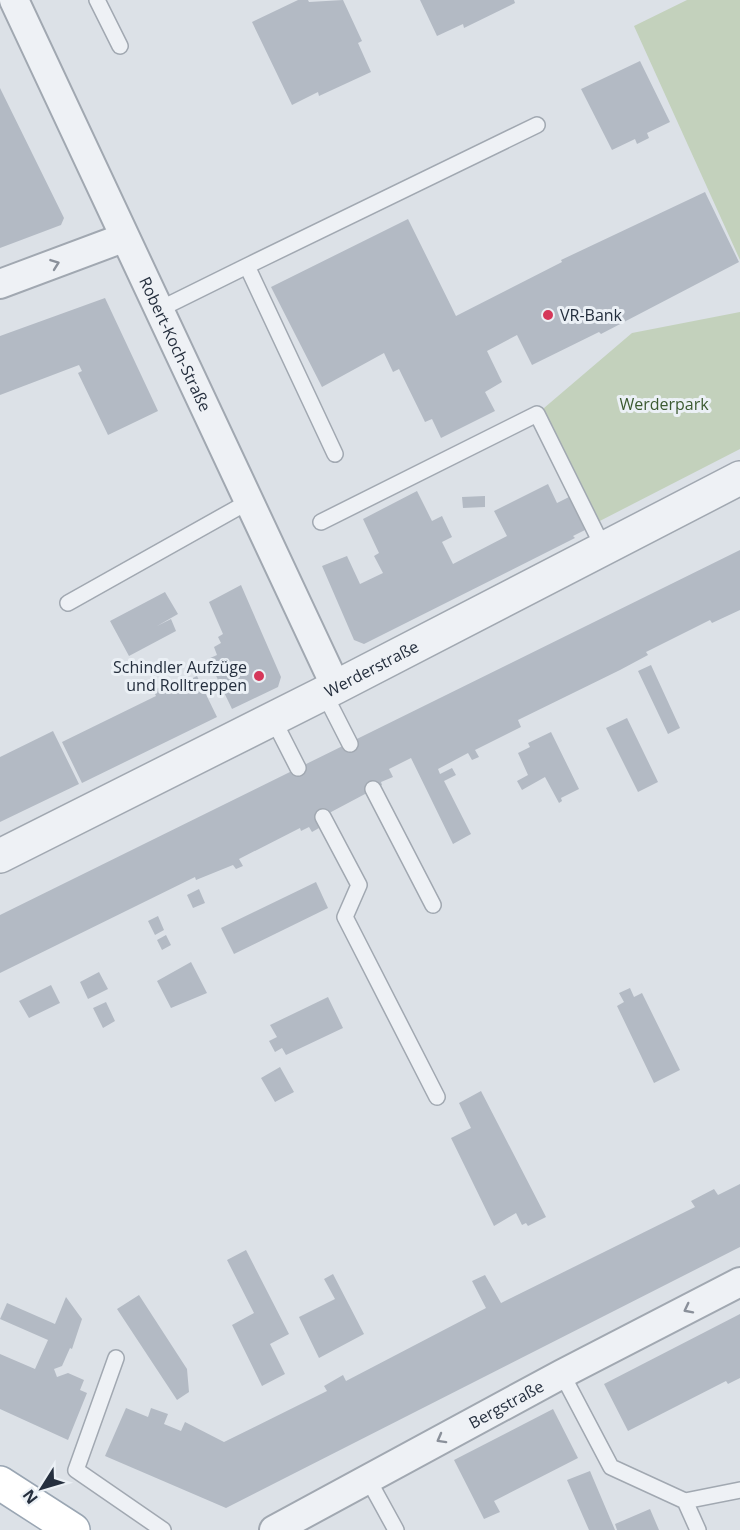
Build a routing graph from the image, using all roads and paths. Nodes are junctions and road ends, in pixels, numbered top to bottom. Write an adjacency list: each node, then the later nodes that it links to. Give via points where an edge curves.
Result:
1 (14, 0): 5 (street, Robert-Koch-Straße)
2 (97, 0): 3 (lane)
3 (120, 46)
4 (537, 124): 6 (lane)
5 (123, 238): 7 (street, one-way to 5); 8 (street, Robert-Koch-Straße)
6 (247, 266): 8 (lane); 9 (lane)
7 (0, 284)
8 (160, 309): 11 (street, Robert-Koch-Straße)
9 (335, 454)
10 (740, 478): 13 (street, Werderstraße)
11 (248, 502): 14 (lane); 15 (street, Robert-Koch-Straße)
12 (321, 522): 13 (lane, via 537,414)
13 (604, 549): 15 (street, Werderstraße)
14 (68, 603)
15 (330, 690): 16 (street, Werderstraße); 17 (lane)
16 (273, 719): 18 (lane); 21 (street, Werderstraße)
17 (350, 744)
18 (298, 768)
19 (373, 789): 22 (lane)
20 (323, 817): 23 (lane, via 358,885 345,917)
21 (0, 856)
22 (433, 905)
23 (437, 1097)
24 (740, 1282): 26 (street, Bergstraße, one-way to 26)
25 (116, 1358): 32 (lane, via 76,1470)
26 (562, 1374): 27 (street, Bergstraße, one-way to 27); 30 (lane, via 610,1467)
27 (368, 1479): 33 (street, Bergstraße); 34 (lane)
28 (0, 1483): 31 (main road)
29 (740, 1490): 30 (lane)
30 (686, 1501): 35 (lane)
31 (73, 1530)
32 (163, 1530)
33 (274, 1530)
34 (396, 1530)
35 (698, 1530)

